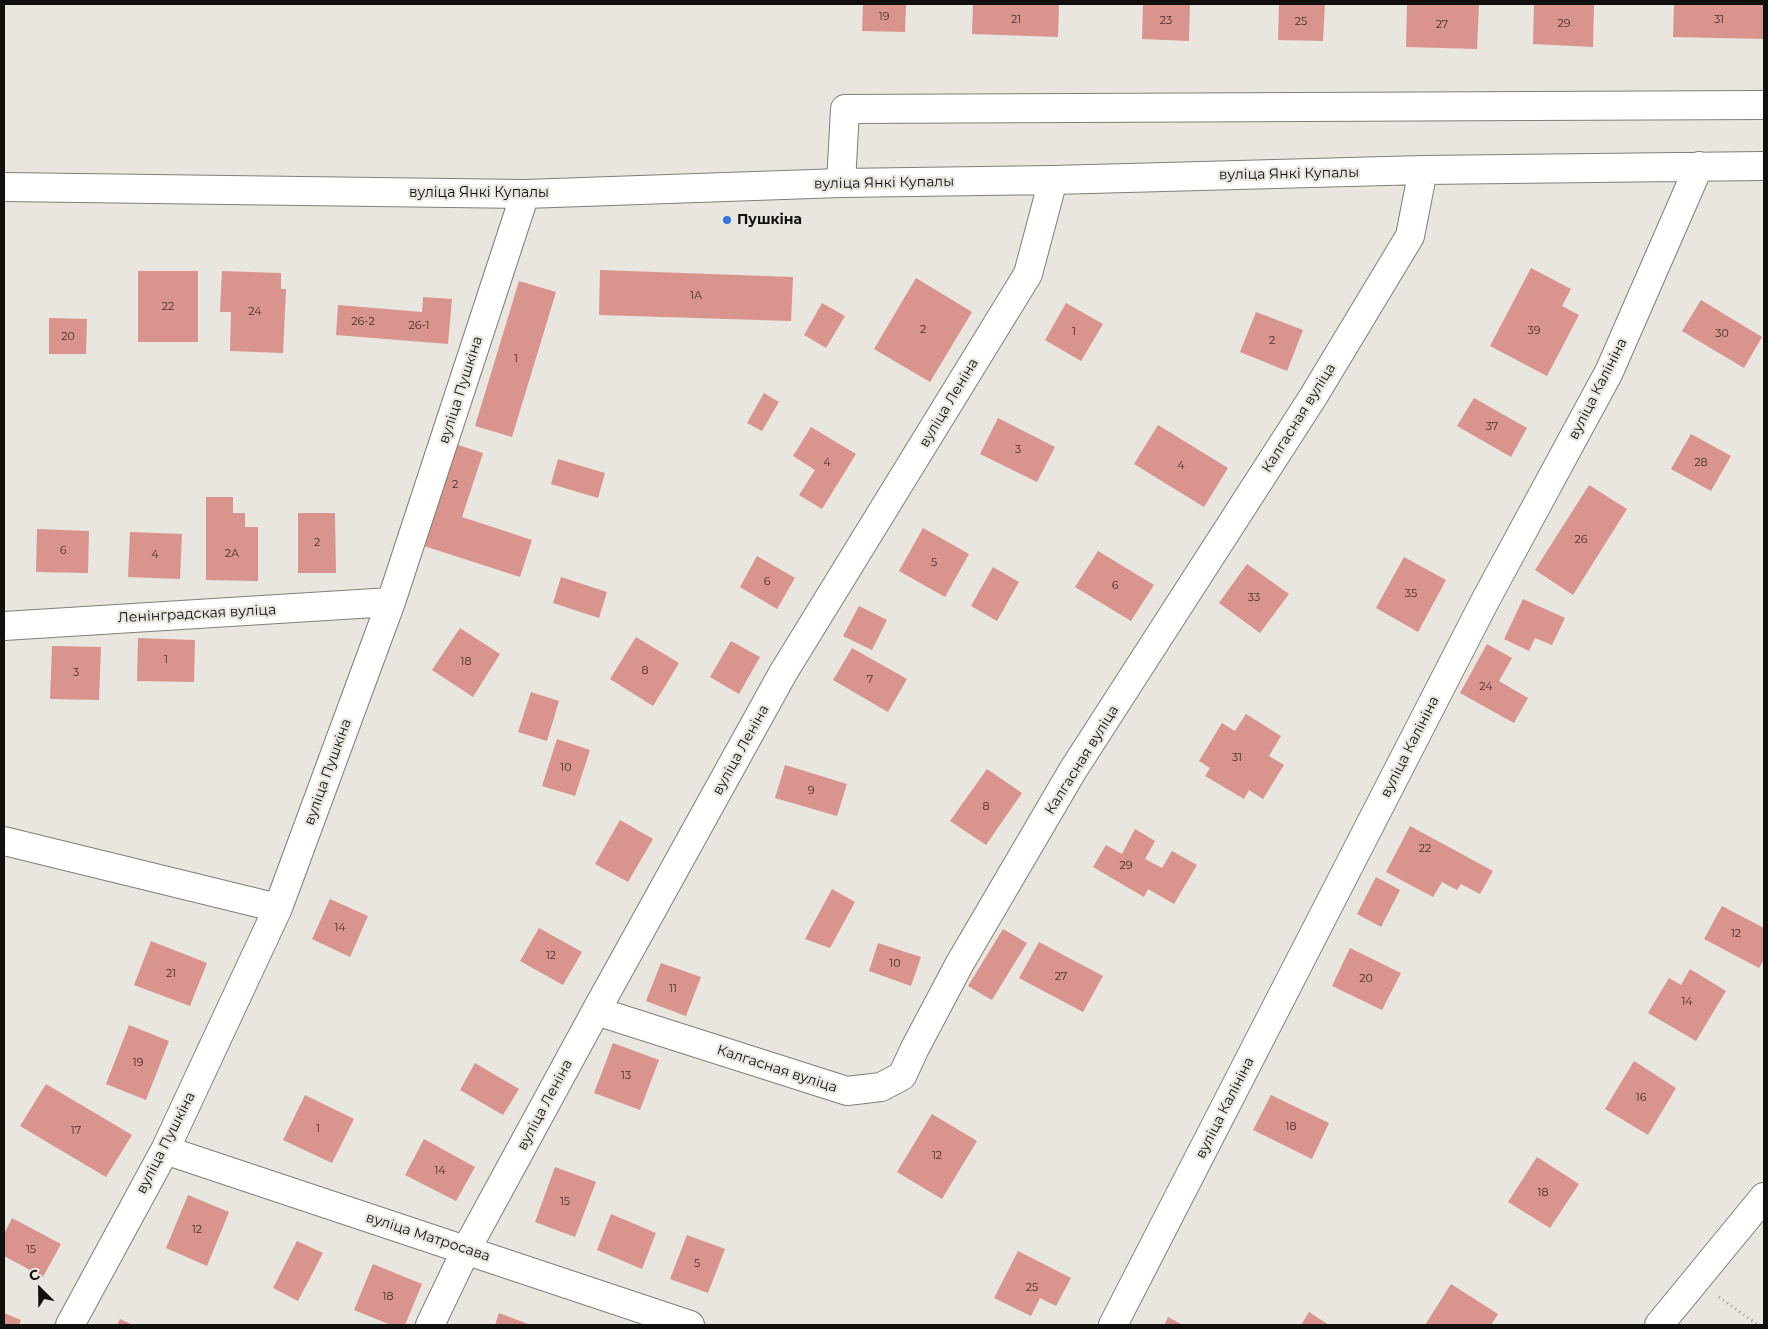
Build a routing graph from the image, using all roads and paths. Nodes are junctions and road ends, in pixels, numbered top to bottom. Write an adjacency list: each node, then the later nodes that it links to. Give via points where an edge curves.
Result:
1 (1764, 106): 6 (street, via 845,109)
2 (1699, 166): 3 (street, вуліца Янкі Купалы); 4 (street, вуліца Янкі Купалы); 21 (street, вуліца Калініна, via 1608,372 1480,610)
3 (1764, 166)
4 (1423, 170): 5 (street, вуліца Янкі Купалы); 13 (street, Калгасная вуліца, via 1410,236 1307,405 1073,770 960,962 902,1076 881,1087 847,1092)
5 (1053, 180): 6 (street, вуліца Янкі Купалы); 13 (street, вуліца Леніна, via 1028,274 783,673)
6 (841, 183): 8 (street, вуліца Янкі Купалы)
7 (4, 187): 8 (street, вуліца Янкі Купалы)
8 (525, 194): 9 (street, вуліца Пушкіна)
9 (391, 602): 10 (street, Ленінградская вуліца); 12 (street, вуліца Пушкіна)
10 (4, 626)
11 (4, 841): 12 (street)
12 (278, 908): 14 (street, вуліца Пушкіна)
13 (596, 1011): 16 (street, вуліца Леніна)
14 (164, 1150): 16 (street, вуліца Матросава); 18 (street, вуліца Пушкіна)
15 (1764, 1197): 17 (street)
16 (466, 1250): 19 (street, вуліца Леніна); 20 (street, вуліца Матросава)
17 (1696, 1280): 22 (street); 23 (path)
18 (70, 1325)
19 (430, 1325)
20 (690, 1325)
21 (1113, 1325)
22 (1659, 1325)
23 (1758, 1325)

